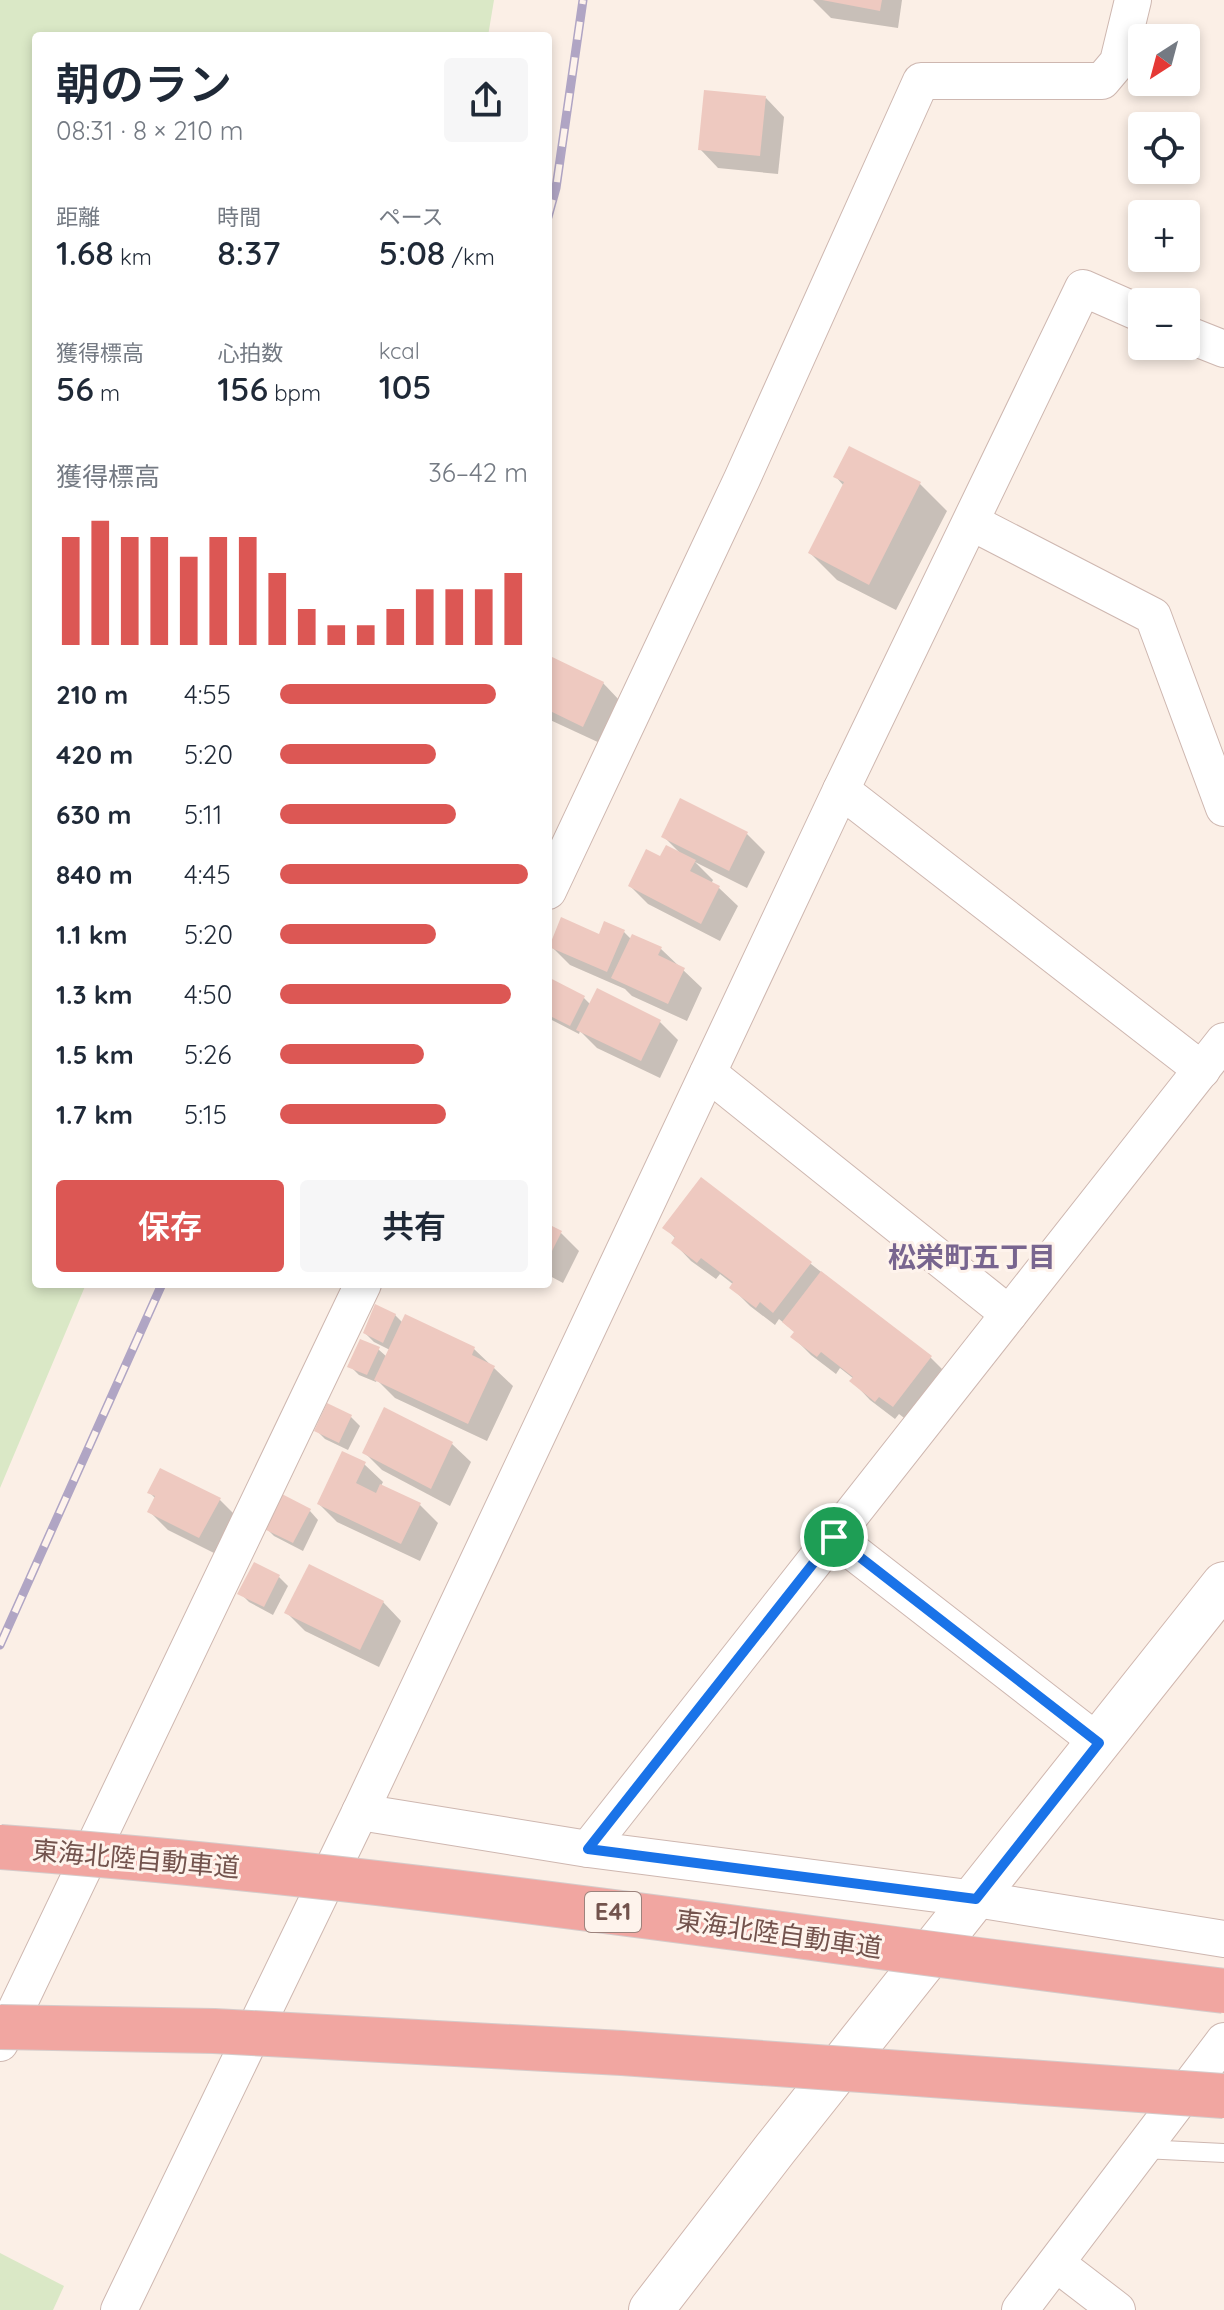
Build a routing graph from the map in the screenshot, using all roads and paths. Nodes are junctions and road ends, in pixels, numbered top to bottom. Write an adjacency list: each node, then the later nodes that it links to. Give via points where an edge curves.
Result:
1 (1133, 0): 8 (street, via 1118,62 1102,81 921,81)
2 (1128, 308): 5 (street, via 1083,288)
3 (1200, 340): 4 (street)
4 (1224, 349)
5 (971, 522): 6 (street); 7 (street, via 1153,616)
6 (841, 790): 10 (street); 11 (street)
7 (1224, 808)
8 (552, 883)
9 (1224, 1041): 10 (street)
10 (1202, 1070): 13 (street)
11 (708, 1073): 13 (street); 17 (street)
12 (361, 1288): 25 (street)
13 (1009, 1314): 14 (street)
14 (834, 1537): 16 (street); 19 (street)
15 (1224, 1584): 16 (street)
16 (1099, 1743): 20 (street)
17 (360, 1812): 19 (street); 30 (street)
18 (0, 1847): 22 (highway, 東海北陸自動車道 / E41, bridge, via 306,1875)
19 (588, 1849): 20 (street)
20 (976, 1899): 21 (street); 31 (street)
21 (1224, 1939)
22 (1224, 1991)
23 (0, 2027): 26 (highway, bridge, via 214,2031 559,2050)
24 (1224, 2041): 27 (street)
25 (0, 2043)
26 (1224, 2096)
27 (1143, 2149): 28 (lane); 29 (street)
28 (1224, 2153)
29 (1057, 2264): 32 (street); 33 (street)
30 (119, 2310)
31 (651, 2310)
32 (1020, 2310)
33 (1117, 2310)

